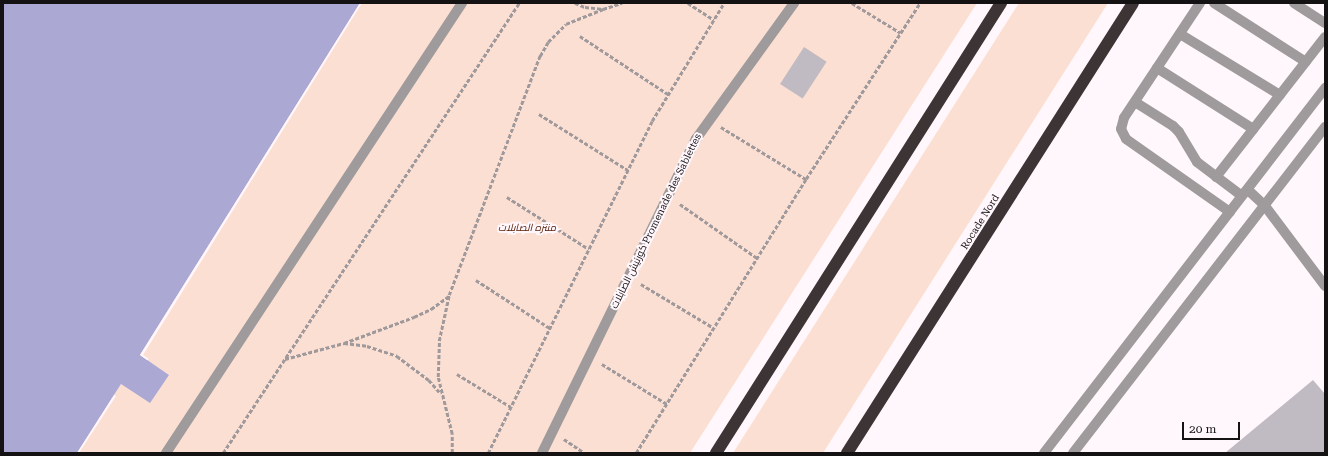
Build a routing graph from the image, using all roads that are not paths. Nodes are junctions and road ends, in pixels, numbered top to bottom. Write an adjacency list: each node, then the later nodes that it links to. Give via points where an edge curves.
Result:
1 (462, 3): 23 (street)
2 (794, 3): 24 (street, كورنيش الصابلات Promenade des Sablettes, via 696,139)
3 (1001, 3): 25 (highway)
4 (1133, 3): 26 (highway, Rocade Nord)
5 (1200, 3): 9 (street)
6 (1214, 3): 11 (street)
7 (1294, 3): 8 (street)
8 (1325, 23)
9 (1180, 34): 12 (street); 14 (street)
10 (1325, 37): 11 (street)
11 (1306, 62): 14 (street)
12 (1157, 68): 15 (street); 17 (street)
13 (1325, 88): 19 (street)
14 (1280, 95): 17 (street)
15 (1134, 102): 18 (street, via 1173,126 1194,158); 21 (street, via 1122,123 1121,129 1126,139)
16 (1325, 127): 20 (street)
17 (1253, 129): 18 (street)
18 (1216, 177): 19 (street)
19 (1245, 193): 20 (street); 21 (street)
20 (1265, 206): 22 (street); 28 (street)
21 (1230, 212): 27 (street)
22 (1325, 286)
23 (166, 453)
24 (542, 453)
25 (716, 453)
26 (847, 453)
27 (1044, 453)
28 (1073, 453)

